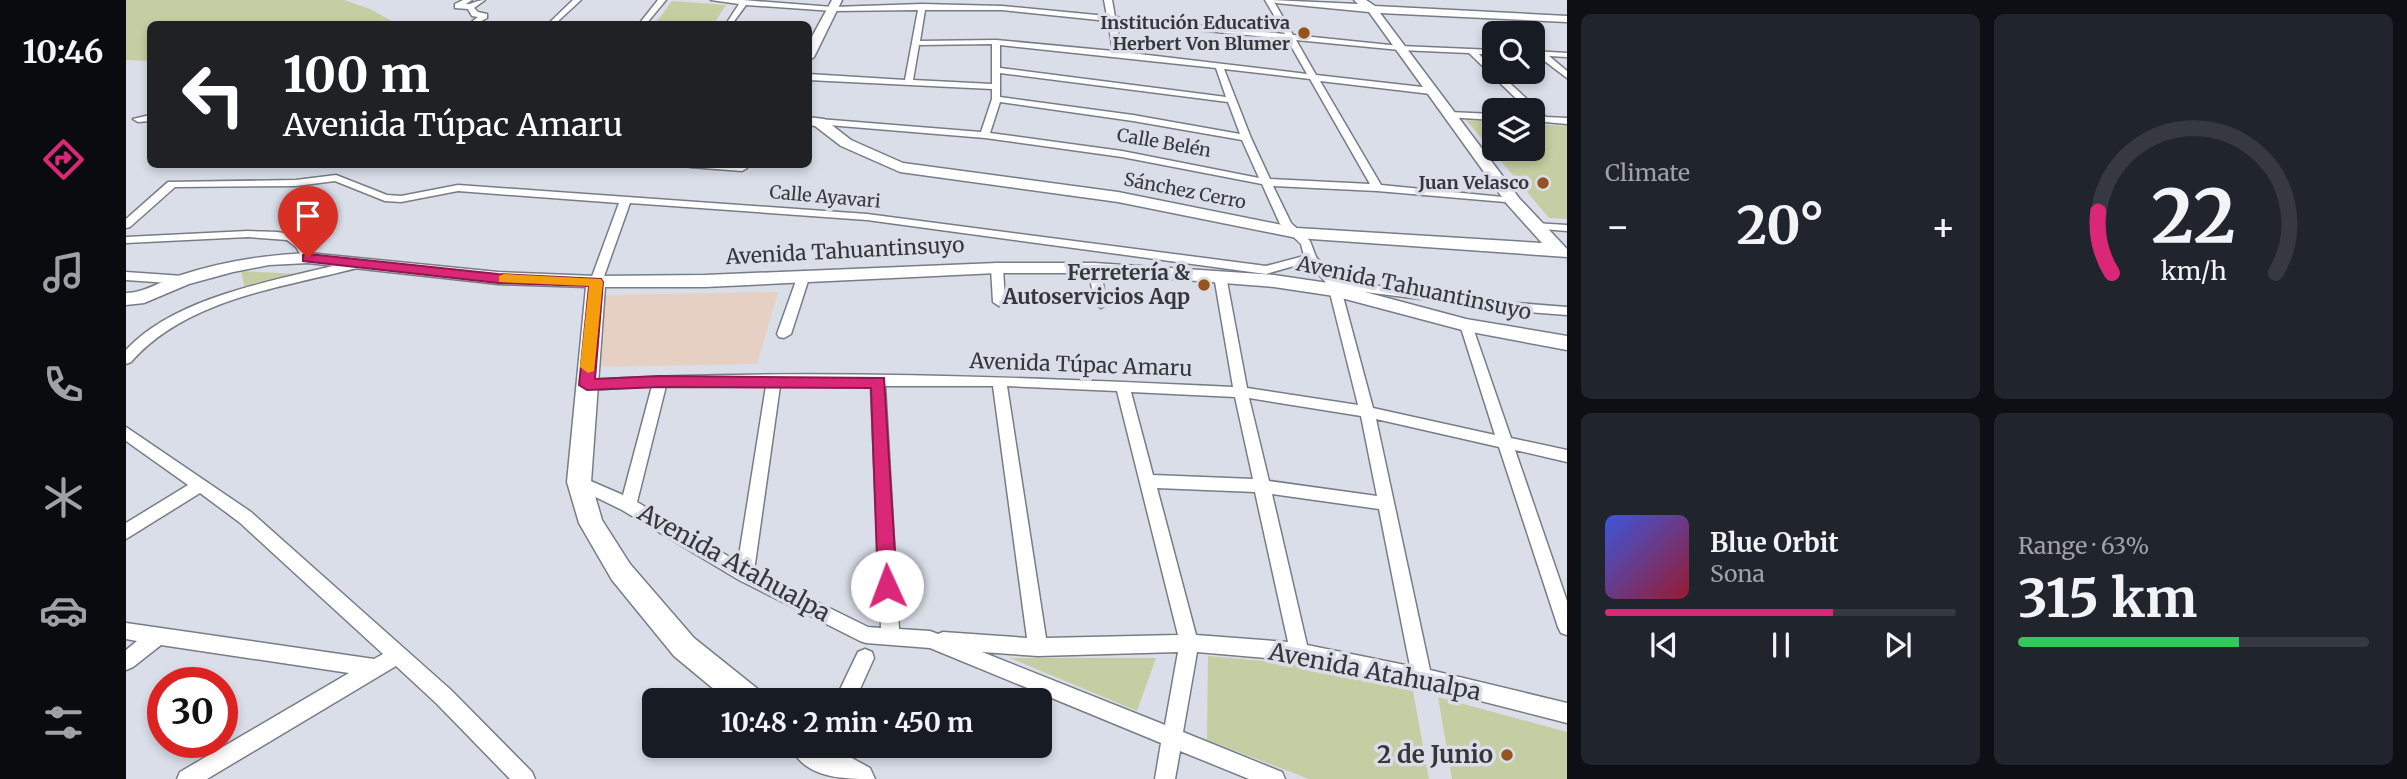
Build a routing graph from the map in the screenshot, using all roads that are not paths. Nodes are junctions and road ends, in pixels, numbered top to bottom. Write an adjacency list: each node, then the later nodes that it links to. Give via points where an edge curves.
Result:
1 (481, 0): 9 (street)
2 (577, 0): 16 (street)
3 (662, 0): 17 (street)
4 (715, 0): 8 (street)
5 (1108, 0): 13 (street)
6 (1269, 0): 19 (street)
7 (1276, 0): 11 (street)
8 (743, 3): 10 (street); 18 (street)
9 (469, 4): 15 (street, via 475,14 484,16)
10 (835, 4): 12 (street); 23 (street)
11 (1366, 4): 14 (street); 22 (street)
12 (922, 6): 13 (street); 21 (street)
13 (1113, 19): 19 (street); 26 (street)
14 (1567, 19)
15 (476, 21)
16 (554, 21)
17 (644, 21)
18 (731, 21)
19 (1293, 38): 22 (street); 34 (street)
20 (996, 42): 21 (street); 26 (street); 31 (street)
21 (916, 43): 35 (street)
22 (1400, 48): 24 (street); 37 (street)
23 (812, 49)
24 (1471, 51): 25 (street); 38 (street)
25 (1482, 51)
26 (1118, 54): 30 (street)
27 (1545, 54): 28 (street)
28 (1567, 55)
29 (1545, 60): 32 (street)
30 (1219, 66): 34 (street); 40 (street)
31 (995, 70): 36 (street); 40 (street)
32 (1567, 75)
33 (812, 77): 35 (street)
34 (1314, 77): 37 (street); 51 (street)
35 (909, 81): 36 (street)
36 (996, 87): 39 (street)
37 (1431, 91): 41 (street)
38 (1517, 98)
39 (996, 99): 48 (street); 49 (street)
40 (1230, 100): 49 (street)
41 (1449, 115): 42 (street); 53 (street)
42 (1482, 116)
43 (147, 118): 44 (street)
44 (138, 119)
45 (1545, 120): 46 (street)
46 (1567, 121)
47 (814, 122): 48 (street, Calle Belén); 57 (street, Sánchez Cerro, via 846,143 900,167 1118,197)
48 (985, 135): 50 (street, Calle Belén, via 1122,154)
49 (1246, 138): 50 (street)
50 (1266, 182): 51 (street, Calle Belén); 57 (street, via 1286,224)
51 (1377, 188): 53 (street, Calle Belén)
52 (625, 201): 54 (street, Calle Ayavari, via 458,188 401,199 336,178 296,183 172,184); 66 (street, Calle Ayavari, via 867,217); 70 (street)
53 (1513, 201): 55 (street)
54 (126, 225)
55 (1534, 226): 56 (street); 59 (street)
56 (1567, 228)
57 (1297, 233): 59 (street, Sánchez Cerro); 61 (street)
58 (126, 240): 60 (street, via 248,234 290,237)
59 (1562, 254)
60 (308, 258): 62 (street, Avenida Tahuantinsuyo); 69 (street, Avenida Tahuantinsuyo, via 269,260)
61 (1310, 258): 66 (street); 71 (street)
62 (354, 265): 70 (street, Avenida Tahuantinsuyo); 79 (street, via 191,313 149,336)
63 (997, 268): 64 (street, Avenida Tahuantinsuyo); 65 (street, Avenida Tahuantinsuyo); 73 (street)
64 (1094, 268): 68 (street, Avenida Tahuantinsuyo); 74 (street)
65 (804, 275): 70 (street, Avenida Tahuantinsuyo); 77 (street)
66 (1270, 275): 68 (street, Avenida Tahuantinsuyo); 71 (street, Avenida Tahuantinsuyo)
67 (126, 276): 69 (street)
68 (1220, 276): 86 (street)
69 (183, 280): 72 (street, Avenida Tahuantinsuyo)
70 (596, 282): 84 (street)
71 (1335, 287): 75 (street); 76 (street, Avenida Tahuantinsuyo); 87 (street)
72 (130, 302)
73 (999, 302)
74 (1101, 304)
75 (1567, 311)
76 (1466, 325): 78 (street, Avenida Tahuantinsuyo); 89 (street)
77 (784, 334)
78 (1567, 343)
79 (126, 359)
80 (660, 381): 83 (street, Avenida Túpac Amaru); 84 (street, Avenida Túpac Amaru); 96 (street)
81 (999, 381): 82 (street, Avenida Túpac Amaru); 85 (street, Avenida Túpac Amaru); 105 (street)
82 (878, 382): 83 (street, Avenida Túpac Amaru); 102 (street)
83 (773, 383): 98 (street)
84 (587, 385): 92 (street)
85 (1123, 388): 86 (street, Avenida Túpac Amaru); 91 (street)
86 (1241, 392): 87 (street, Avenida Túpac Amaru); 94 (street)
87 (1367, 412): 89 (street, Avenida Túpac Amaru); 95 (street)
88 (126, 433): 93 (street)
89 (1507, 443): 90 (street, Avenida Túpac Amaru); 99 (street)
90 (1567, 456)
91 (1147, 481): 94 (street); 104 (street)
92 (579, 482): 96 (street, Avenida Atahualpa); 112 (street, via 591,523 621,572 684,647)
93 (200, 485): 97 (street); 107 (street, via 245,517)
94 (1262, 486): 95 (street); 106 (street)
95 (1387, 504): 111 (street)
96 (628, 505): 98 (street, Avenida Atahualpa)
97 (126, 532)
98 (745, 575): 102 (street, Avenida Atahualpa, via 866,635)
99 (1567, 627)
100 (126, 631): 101 (street)
101 (158, 636): 109 (street); 110 (street)
102 (890, 636): 103 (street, Avenida Atahualpa)
103 (930, 640): 105 (street, Avenida Atahualpa); 115 (street)
104 (1189, 643): 105 (street, Avenida Atahualpa); 106 (street, Avenida Atahualpa); 115 (street)
105 (1038, 647)
106 (1300, 652): 111 (street, Avenida Atahualpa)
107 (396, 656): 110 (street); 118 (street)
108 (865, 658): 113 (street)
109 (126, 661)
110 (376, 668): 117 (street)
111 (1422, 677): 114 (street, Avenida Atahualpa)
112 (734, 688)
113 (851, 688)
114 (1567, 713)
115 (1173, 738): 120 (street); 121 (street)
116 (828, 758): 119 (street)
117 (187, 779)
118 (525, 779)
119 (859, 779)
120 (1165, 779)
121 (1275, 779)

